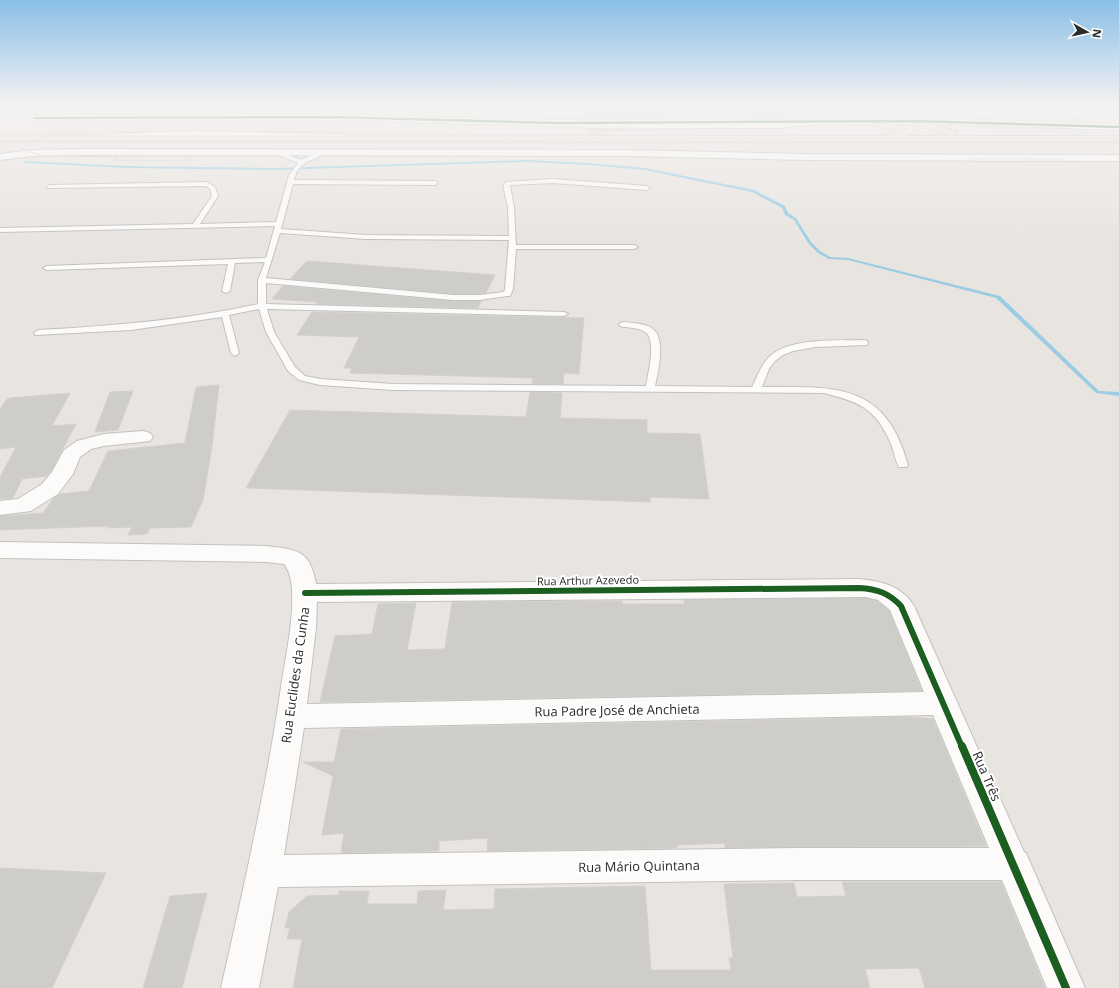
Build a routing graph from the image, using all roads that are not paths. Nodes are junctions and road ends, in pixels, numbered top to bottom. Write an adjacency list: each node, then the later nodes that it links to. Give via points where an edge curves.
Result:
1 (55, 152): 5 (street)
2 (276, 152): 8 (lane)
3 (323, 152): 8 (lane)
4 (355, 152): 7 (street)
5 (33, 153): 6 (street); 9 (street)
6 (0, 157)
7 (1119, 158)
8 (300, 163): 10 (lane)
9 (0, 164)
10 (291, 178): 11 (lane); 15 (lane)
11 (435, 183)
12 (50, 187): 14 (lane, via 207,184 213,188 215,196)
13 (647, 188): 17 (lane, via 553,181 508,183 506,186)
14 (195, 226): 15 (lane); 16 (lane)
15 (278, 228): 17 (lane, via 366,237); 20 (lane)
16 (0, 230)
17 (514, 238): 18 (lane)
18 (513, 247): 19 (lane); 23 (lane, via 509,289 507,294 496,296 443,296)
19 (634, 247)
20 (269, 260): 21 (lane); 23 (lane)
21 (232, 261): 22 (lane); 24 (lane)
22 (47, 268)
23 (262, 280): 25 (lane)
24 (226, 291)
25 (262, 306): 26 (lane); 27 (lane); 32 (lane, via 270,332 291,369 308,380 393,386)
26 (225, 314): 29 (lane, via 131,327); 31 (lane)
27 (564, 314)
28 (622, 324): 32 (lane, via 642,327 652,333 654,367)
29 (38, 333)
30 (864, 344): 33 (lane, via 805,346 782,352 771,359)
31 (235, 353)
32 (650, 388): 33 (lane)
33 (756, 389): 35 (lane, via 825,390 855,398 877,412 900,450)
34 (143, 437): 36 (street, via 104,440 84,445 71,454 62,474 50,489 23,506)
35 (903, 465)
36 (0, 508)
37 (0, 550): 39 (street, Rua Euclides da Cunha, via 266,554 291,557 301,569)
38 (870, 588): 39 (street, Rua Arthur Azevedo); 40 (street, Rua Três, via 893,596 901,606)
39 (305, 593): 41 (street, Rua Euclides da Cunha, via 304,628)
40 (944, 703): 41 (street, Rua Padre José de Anchieta); 42 (street, Rua Três)
41 (291, 716): 43 (street, Rua Euclides da Cunha)
42 (1014, 864): 43 (street, Rua Mário Quintana, via 799,864); 45 (street, Rua Três)
43 (264, 871): 44 (street, Rua Euclides da Cunha)
44 (240, 988)
45 (1066, 988)

